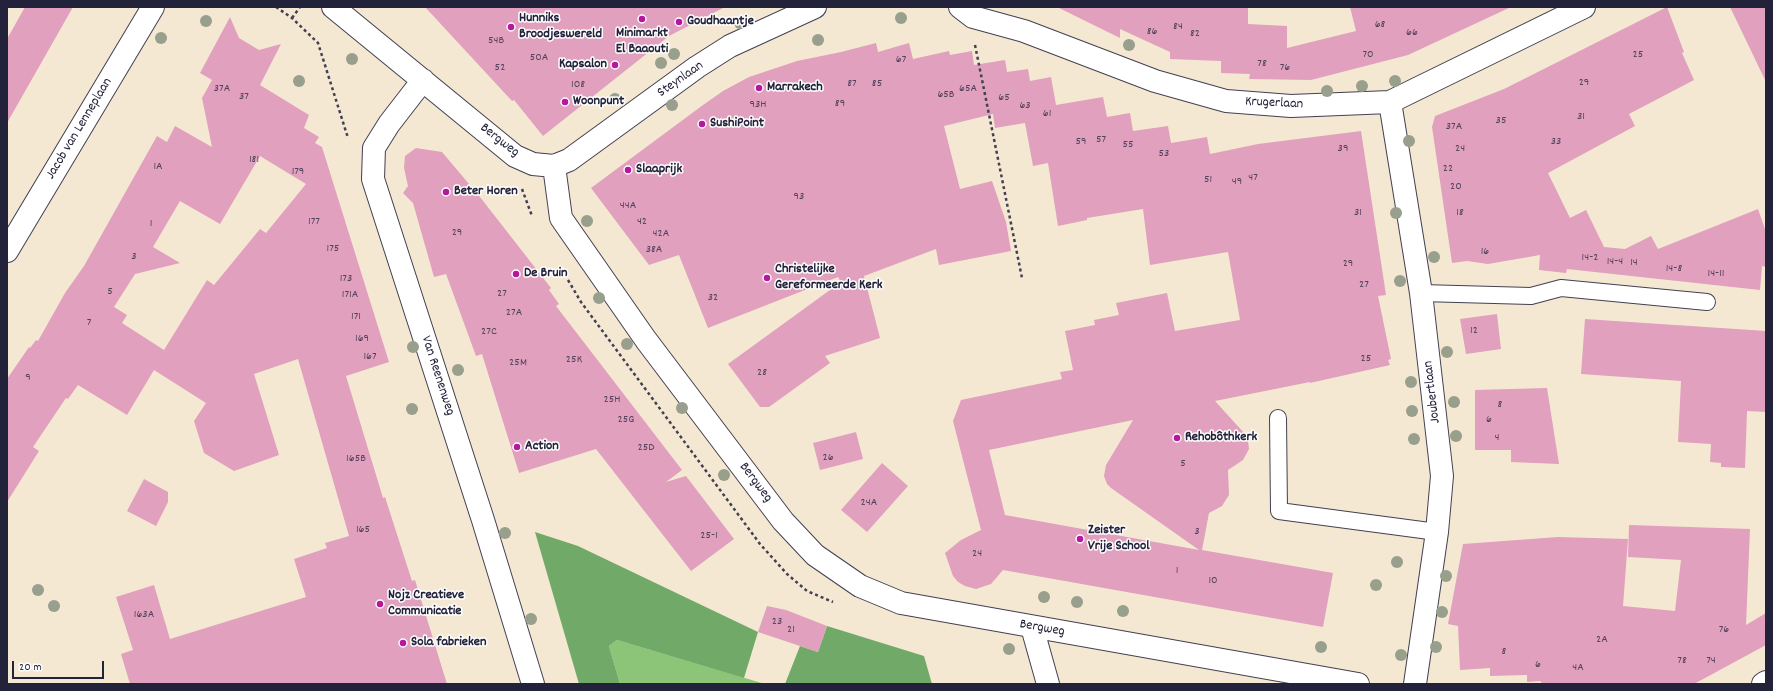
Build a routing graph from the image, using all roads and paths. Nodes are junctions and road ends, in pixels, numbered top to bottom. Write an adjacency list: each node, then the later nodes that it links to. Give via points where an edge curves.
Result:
1 (152, 7): 13 (street, Jacob van Lenneplaan)
2 (276, 7): 8 (path)
3 (300, 7): 8 (path)
4 (333, 7): 9 (street, Bergweg)
5 (815, 7): 12 (street, Steynlaan, via 730,46 569,160)
6 (1584, 7): 10 (street, Krugerlaan)
7 (966, 12): 10 (street, Krugerlaan, via 1024,31 1155,81 1226,101 1291,106); 14 (path, via 975,42)
8 (292, 18): 11 (path, via 318,43)
9 (423, 80): 12 (street, Bergweg, via 515,156 533,164); 21 (street, Van Reenenweg, via 374,148 373,179 484,520)
10 (1390, 102): 15 (street, Joubertlaan)
11 (350, 143)
12 (554, 166): 19 (street, Bergweg, via 561,218 646,340 783,521 815,555 860,586 901,602)
13 (7, 251)
14 (1022, 278)
15 (1421, 293): 16 (lane, via 1531,296 1561,288); 18 (street, Joubertlaan, via 1442,476)
16 (1707, 302)
17 (1278, 418): 18 (lane, via 1279,511)
18 (1437, 532): 24 (street, Joubertlaan)
19 (1032, 627): 22 (street); 23 (street, Bergweg)
20 (1766, 682): 25 (street)
21 (533, 684)
22 (1048, 684)
23 (1358, 684)
24 (1415, 684)
25 (1763, 684)

